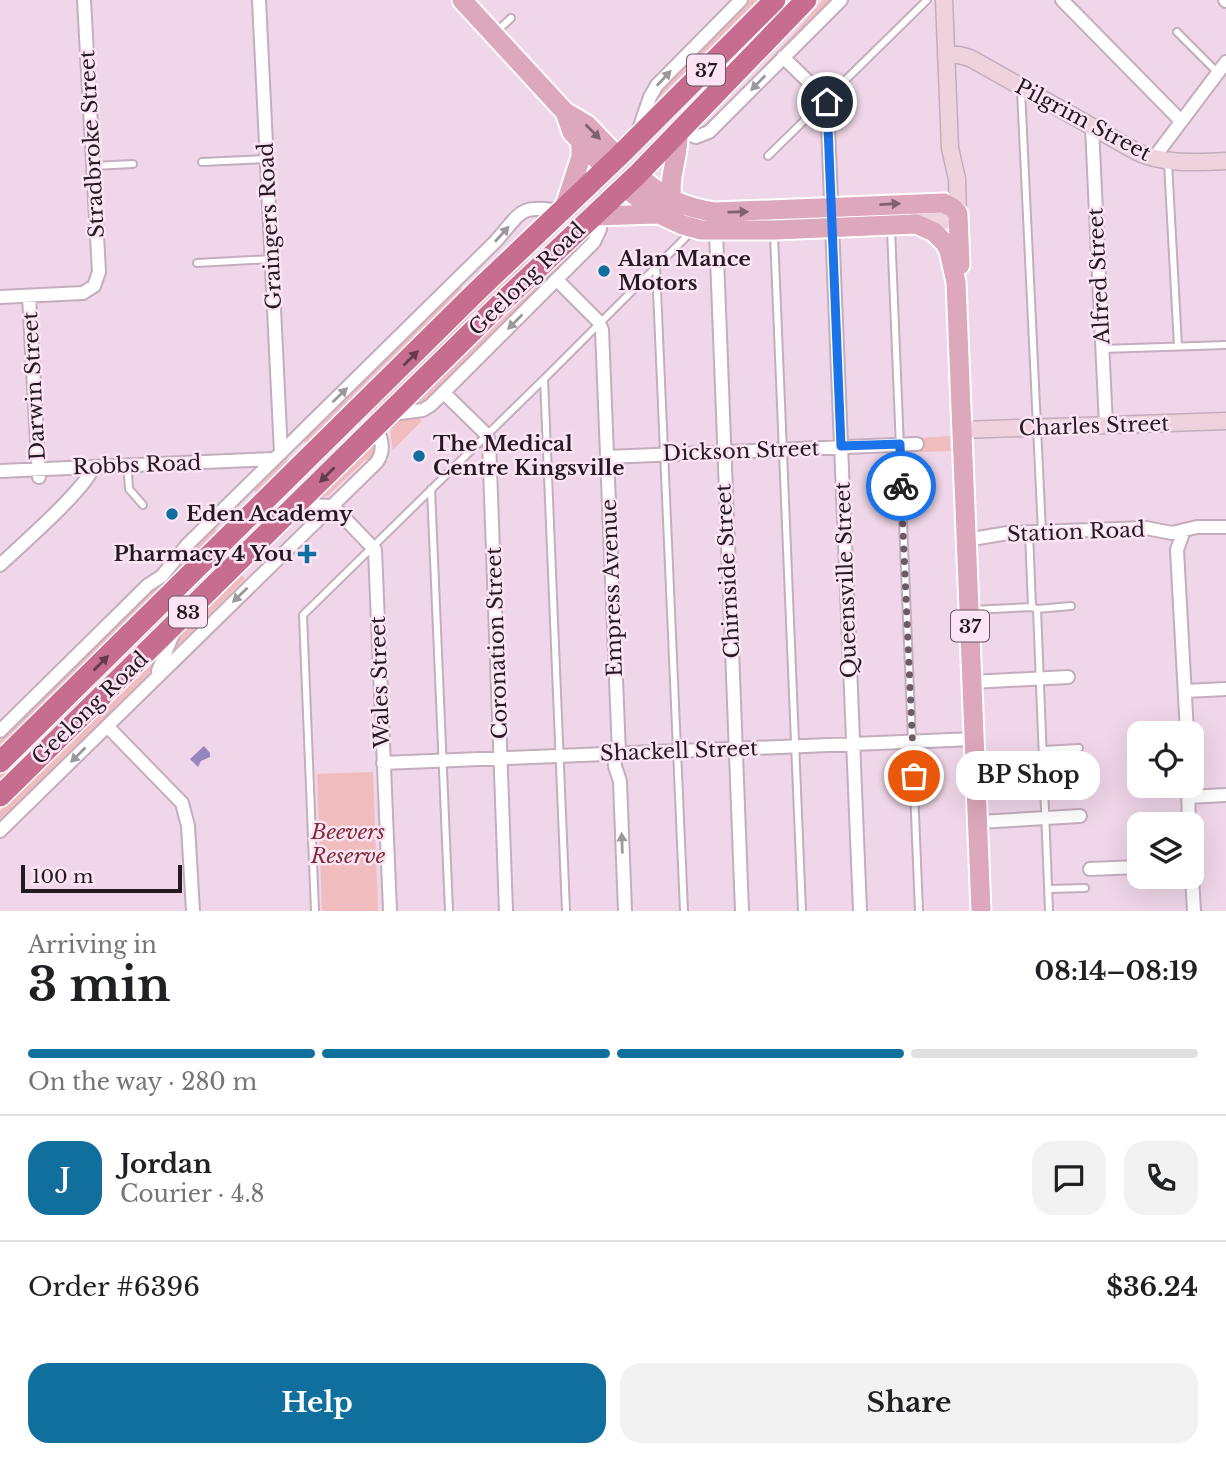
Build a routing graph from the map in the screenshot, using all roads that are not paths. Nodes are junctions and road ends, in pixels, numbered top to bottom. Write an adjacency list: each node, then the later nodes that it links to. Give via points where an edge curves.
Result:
1 (84, 0): 32 (street, Stradbroke Street)
2 (259, 0): 26 (street, Graingers Road)
3 (462, 0): 13 (main road)
4 (741, 0): 23 (street, Geelong Road, one-way to 4, via 657,85)
5 (775, 0): 23 (highway, Geelong Road / 37)
6 (806, 0): 22 (highway, Geelong Road / 37)
7 (841, 0): 15 (street)
8 (927, 0): 18 (lane)
9 (944, 0): 14 (street)
10 (1062, 0): 20 (street)
11 (511, 18): 13 (lane)
12 (1177, 32): 16 (lane)
13 (495, 34): 19 (main road)
14 (946, 55): 17 (street, Pilgrim Street, via 964,56); 36 (street, via 950,148 957,179)
15 (783, 57): 18 (street); 22 (street, one-way to 22, via 709,132 695,137)
16 (1223, 69): 20 (street)
17 (1020, 87): 21 (street, Pilgrim Street); 61 (lane)
18 (825, 99): 25 (lane); 38 (street, Queensville Street)
19 (565, 112): 24 (main road); 30 (main road, one-way to 30, via 587,125)
20 (1181, 121): 27 (street)
21 (1092, 127): 27 (street, Pilgrim Street); 54 (street, Alfred Street)
22 (679, 132): 33 (highway, Geelong Road / 37); 34 (main road)
23 (636, 139): 30 (highway, Geelong Road / 37)
24 (581, 143): 30 (main road); 35 (main road, via 581,157)
25 (768, 156)
26 (267, 159): 29 (lane); 43 (street, Graingers Road)
27 (1161, 160): 28 (street, Pilgrim Street); 53 (lane)
28 (1226, 161)
29 (202, 162)
30 (612, 163): 33 (highway, 37); 35 (highway, Geelong Road / 83)
31 (133, 164): 32 (lane)
32 (93, 166): 49 (street, Stradbroke Street, via 99,272 94,286 82,293)
33 (631, 181): 34 (main road, 37); 37 (highway, Geelong Road / 83)
34 (665, 207): 37 (main road); 38 (main road, 37, one-way to 38); 40 (main road, 37)
35 (563, 210): 59 (highway, Geelong Road / 83, one-way to 35); 71 (street, Geelong Road, one-way to 35, via 521,213 536,208)
36 (953, 215): 38 (main road, 37, one-way to 36, via 925,202); 39 (street, 37); 44 (street, 37); 48 (main road, 37, via 960,267)
37 (593, 216): 47 (street, via 600,226 598,236); 58 (highway, Geelong Road / 83)
38 (832, 217): 39 (main road, 37); 41 (main road, 37); 66 (street, Queensville Street)
39 (897, 223): 44 (main road, 37, via 920,225 937,234); 64 (lane)
40 (694, 228): 42 (main road, 37); 46 (lane)
41 (774, 230): 42 (main road, 37); 68 (lane)
42 (716, 231): 69 (street, Chirnside Street)
43 (272, 259): 45 (lane); 71 (street, Graingers Road)
44 (951, 260): 48 (main road, 37)
45 (197, 263)
46 (656, 267): 51 (lane); 70 (lane)
47 (557, 280): 51 (street); 56 (street, one-way to 56)
48 (956, 282): 62 (main road, 37)
49 (29, 296): 50 (street); 76 (street, Darwin Street)
50 (0, 297)
51 (600, 323): 55 (lane); 72 (street, Empress Avenue)
52 (1226, 345): 53 (lane)
53 (1178, 346): 54 (lane)
54 (1102, 349): 60 (street, Alfred Street)
55 (544, 379): 63 (lane); 119 (lane)
56 (443, 393): 58 (street, via 425,409 404,411); 63 (street)
57 (1226, 421): 60 (street, Charles Street)
58 (381, 422): 59 (highway); 83 (highway, Geelong Road / 83, one-way to 83); 84 (street, Geelong Road, via 380,458)
59 (345, 423): 67 (highway, Geelong Road / 83)
60 (1106, 426): 61 (street, Charles Street)
61 (1038, 428): 62 (street, Charles Street); 88 (lane)
62 (962, 430): 90 (main road, 37)
63 (486, 435): 80 (lane); 120 (street, Coronation Street)
64 (900, 444): 65 (street, Dickson Street); 66 (street, Dickson Street); 111 (lane)
65 (917, 444)
66 (841, 446): 68 (street, Dickson Street); 112 (street, Queensville Street)
67 (318, 449): 71 (street); 95 (highway, Geelong Road / 83)
68 (782, 449): 69 (street, Dickson Street); 113 (lane)
69 (723, 452): 70 (street, Dickson Street); 115 (street, Chirnside Street)
70 (665, 454): 72 (street, Dickson Street); 117 (lane)
71 (277, 456): 74 (street, Robbs Road); 79 (street, Geelong Road)
72 (607, 457): 118 (street, Empress Avenue)
73 (0, 471): 76 (street, Robbs Road)
74 (92, 471): 75 (street, Robbs Road); 77 (street, Robbs Road); 81 (street)
75 (77, 472): 76 (street, Robbs Road); 81 (street)
76 (39, 473): 78 (street, Robbs Road)
77 (128, 474): 79 (street, Robbs Road, via 237,469); 82 (lane, via 129,489)
78 (0, 478)
79 (252, 480): 93 (street, Geelong Road)
80 (431, 489): 91 (lane); 121 (lane)
81 (66, 500): 94 (street)
82 (143, 505)
83 (296, 505): 84 (street); 96 (highway, Geelong Road / 83)
84 (333, 506): 91 (street); 101 (street, Geelong Road, one-way to 101)
85 (1226, 527): 86 (street, Station Road)
86 (1184, 530): 89 (street, Station Road); 92 (street)
87 (1029, 532): 88 (street, Station Road); 90 (street, Station Road); 98 (lane)
88 (1042, 532): 89 (street, Station Road, via 1149,528)
89 (1166, 532): 92 (street)
90 (966, 540): 99 (main road, 37)
91 (372, 545): 123 (street, Wales Street); 137 (lane, via 303,615)
92 (1177, 553): 106 (street)
93 (171, 564): 95 (street); 109 (street, Geelong Road)
94 (0, 565)
95 (171, 593): 96 (highway); 122 (highway, Geelong Road / 83, one-way to 95)
96 (205, 595): 100 (highway, Geelong Road / 83)
97 (1070, 606): 98 (lane)
98 (1034, 608): 99 (lane); 103 (lane)
99 (969, 610): 104 (main road, 37)
100 (180, 620): 101 (street, Geelong Road); 126 (highway, Geelong Road / 83)
101 (156, 676): 108 (street, Geelong Road)
102 (1068, 677): 103 (street)
103 (1040, 678): 104 (street); 116 (lane)
104 (972, 682): 110 (main road, 37)
105 (1226, 689): 106 (street)
106 (1185, 691): 107 (street)
107 (1186, 721)
108 (107, 726): 130 (street, Geelong Road, one-way to 130); 136 (street, via 182,803)
109 (0, 731)
110 (975, 739): 111 (street, Shackell Street); 129 (main road, 37)
111 (913, 741): 112 (street, Shackell Street); 147 (lane)
112 (853, 744): 113 (street, Shackell Street); 146 (street, Queensville Street)
113 (795, 746): 115 (street, Shackell Street); 145 (lane)
114 (1079, 748): 116 (lane)
115 (736, 749): 117 (street, Shackell Street); 144 (street, Chirnside Street)
116 (1043, 750): 128 (lane)
117 (678, 751): 118 (street, Shackell Street); 143 (lane)
118 (619, 754): 119 (street, Shackell Street); 142 (street, Empress Avenue, one-way to 118, via 620,782 614,765)
119 (561, 756): 120 (street, Shackell Street); 141 (lane)
120 (502, 758): 121 (street, Shackell Street); 140 (street, Coronation Street)
121 (443, 760): 123 (street, Shackell Street); 139 (lane)
122 (0, 762)
123 (383, 763): 138 (street, Wales Street)
124 (1204, 793): 125 (street)
125 (1226, 795)
126 (0, 796)
127 (1080, 817): 128 (street)
128 (1046, 818): 129 (street); 134 (lane)
129 (978, 822): 148 (main road, 37)
130 (0, 831)
131 (1127, 867): 132 (street)
132 (1090, 869)
133 (1084, 888): 134 (lane)
134 (1049, 889): 149 (lane)
135 (1193, 889): 150 (street)
136 (193, 911)
137 (316, 911)
138 (390, 911)
139 (449, 911)
140 (506, 911)
141 (566, 911)
142 (625, 911)
143 (684, 911)
144 (742, 911)
145 (802, 911)
146 (860, 911)
147 (919, 911)
148 (981, 911)
149 (1049, 911)
150 (1194, 911)

